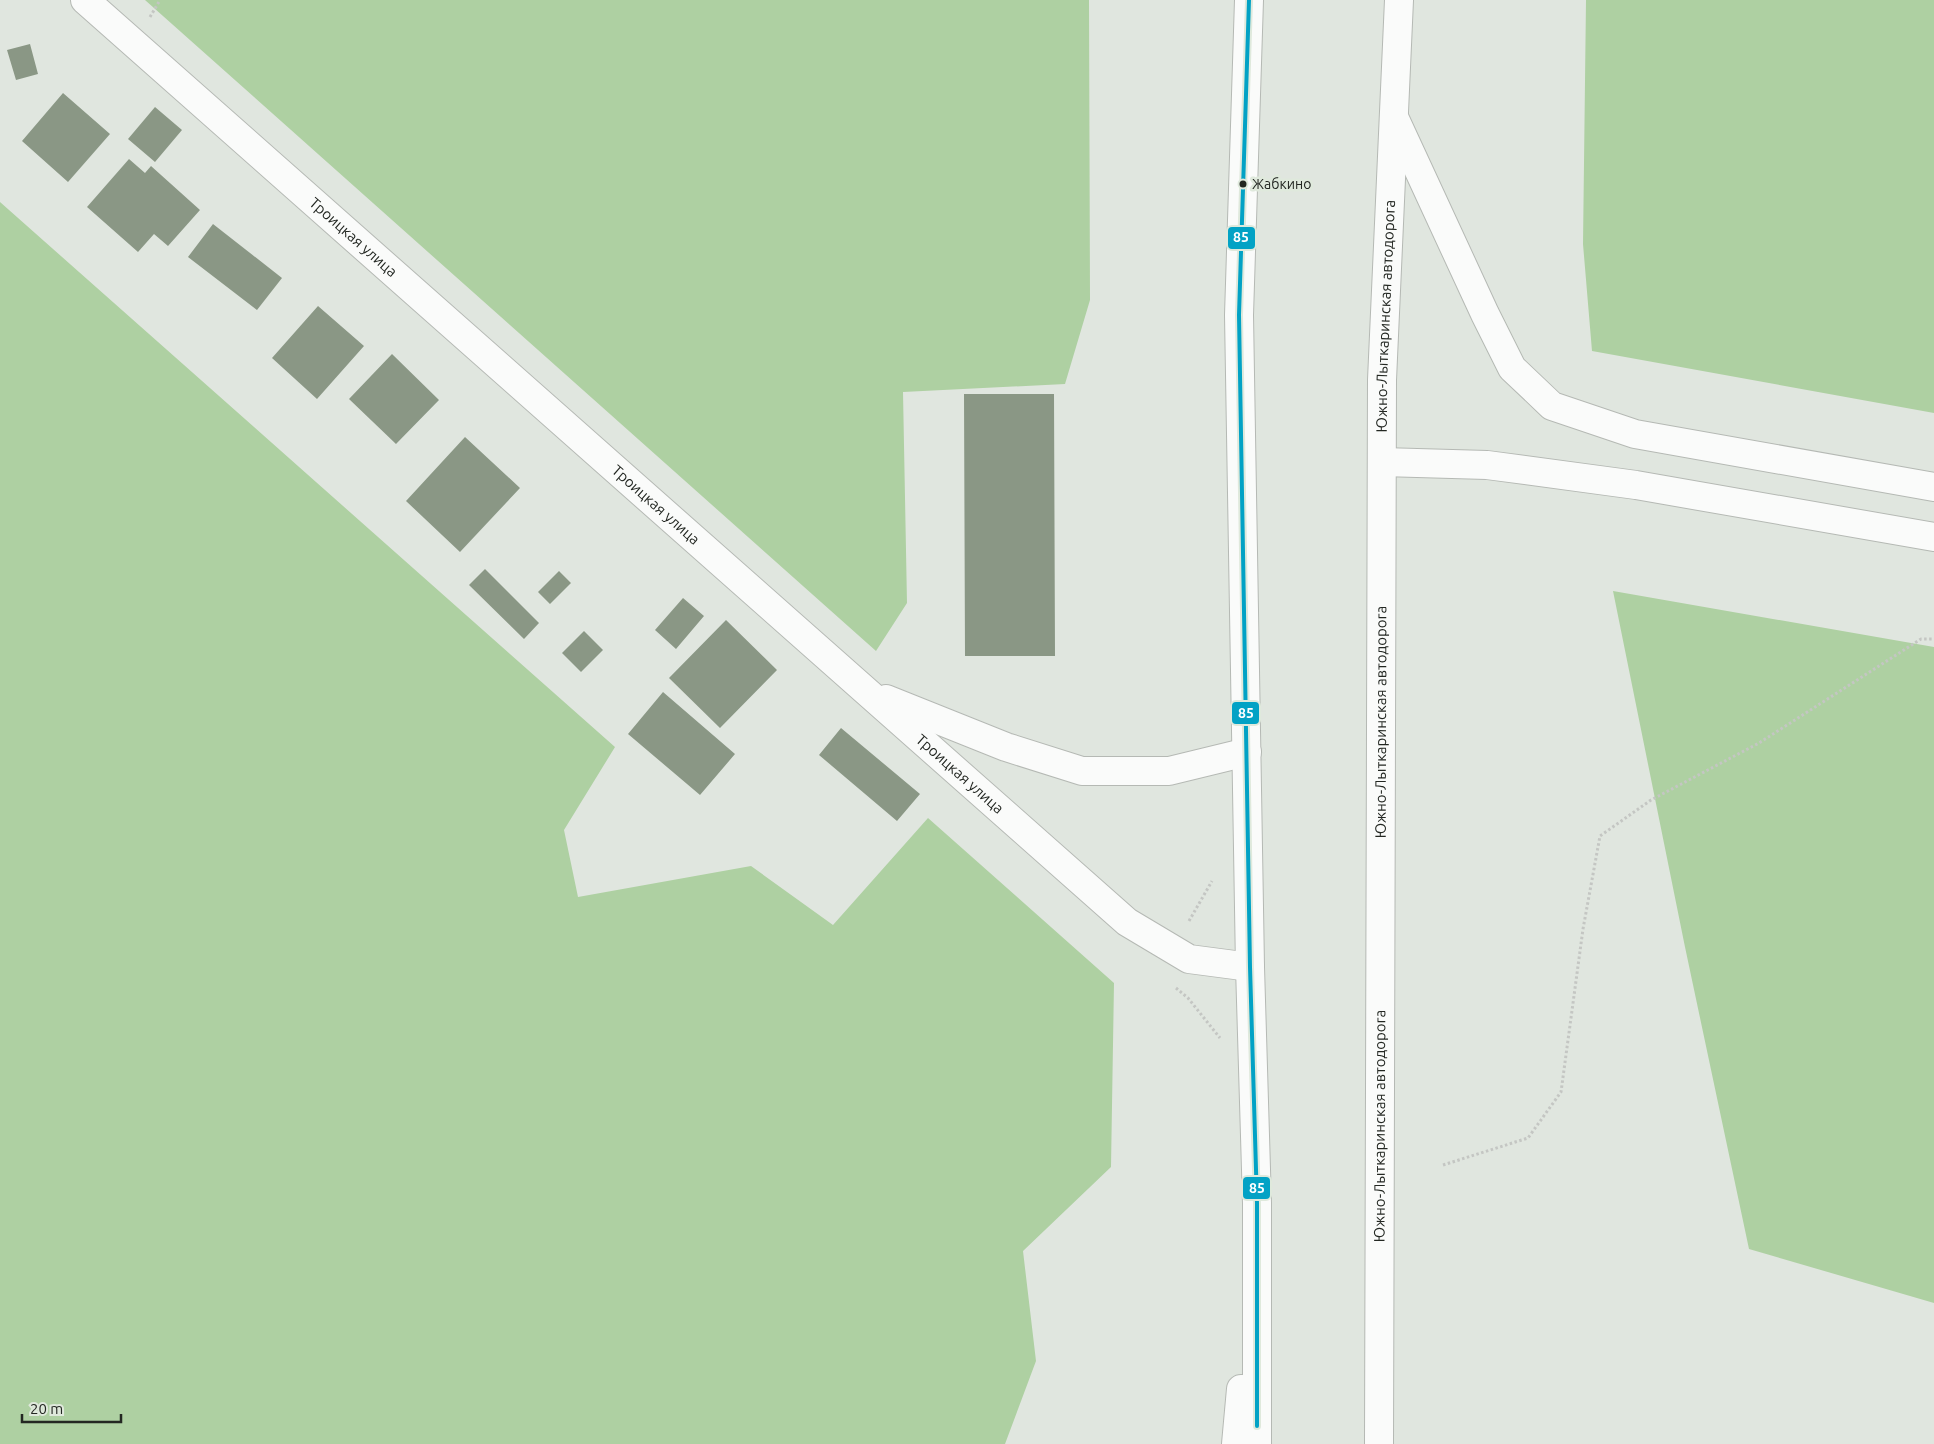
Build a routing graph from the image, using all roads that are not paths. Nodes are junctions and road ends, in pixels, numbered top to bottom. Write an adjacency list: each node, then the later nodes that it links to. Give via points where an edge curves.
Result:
1 (85, 0): 8 (street, Троицкая улица)
2 (1249, 0): 9 (street, via 1240,315)
3 (1399, 0): 4 (street, Южно-Лыткаринская автодорога)
4 (1394, 117): 5 (street, Южно-Лыткаринская автодорога, via 1382,380); 6 (street, via 1512,368 1552,406 1635,434)
5 (1382, 462): 7 (street, via 1487,466 1636,485); 14 (street, Южно-Лыткаринская автодорога)
6 (1934, 487)
7 (1934, 537)
8 (864, 689): 9 (street, via 1006,747 1082,771 1169,771); 10 (street, Троицкая улица, via 1127,922 1189,959)
9 (1246, 752): 10 (street)
10 (1250, 967): 11 (street)
11 (1257, 1203): 12 (street); 13 (street)
12 (1236, 1444)
13 (1257, 1444)
14 (1379, 1444)

